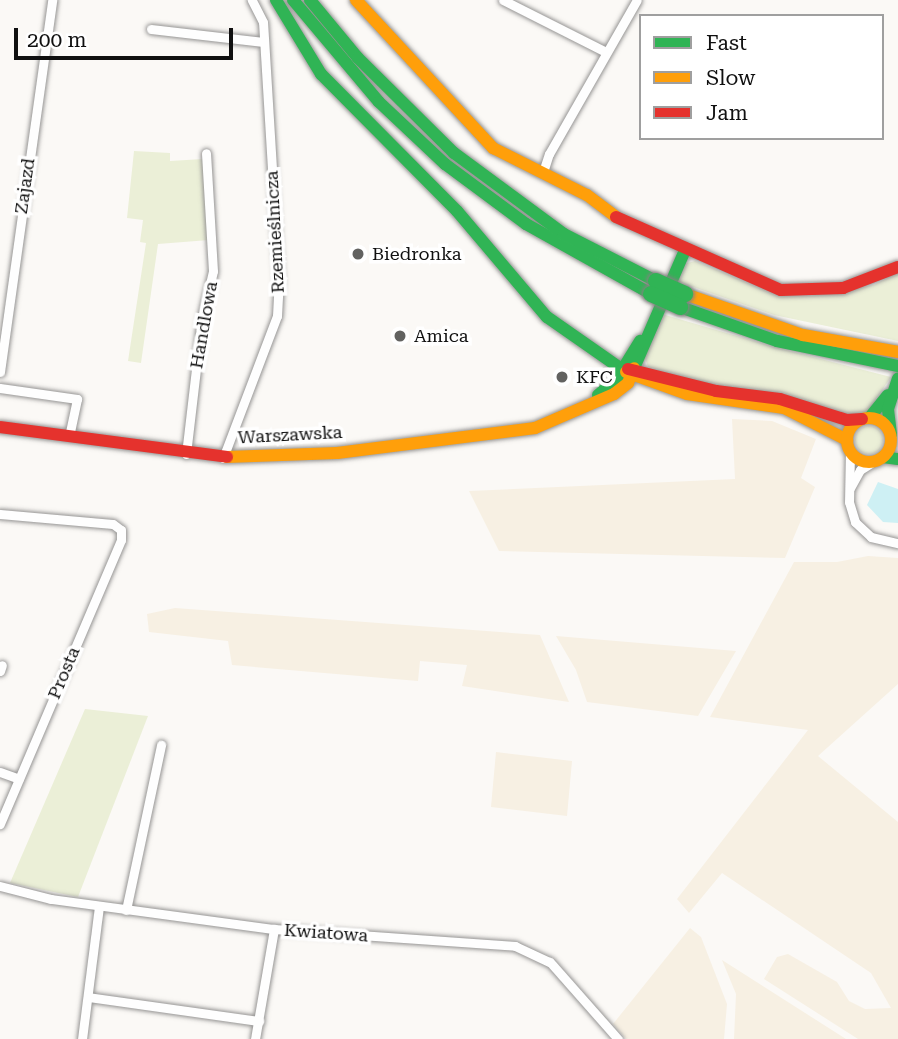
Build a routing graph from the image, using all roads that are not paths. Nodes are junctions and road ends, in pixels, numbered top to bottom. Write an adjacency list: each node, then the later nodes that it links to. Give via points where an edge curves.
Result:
1 (52, 0): 19 (street, Zajazd)
2 (252, 0): 10 (street, Rzemieślnicza, via 263,22)
3 (276, 0): 18 (main road, via 321,74 457,211 547,317)
4 (293, 0): 16 (main road, via 379,102 445,164 526,225)
5 (310, 0): 16 (main road, via 375,76 454,153 564,234)
6 (356, 0): 13 (main road, via 471,129 513,161)
7 (503, 0): 11 (street)
8 (637, 0): 11 (street)
9 (151, 29): 10 (street)
10 (263, 42): 27 (street, Rzemieślnicza, via 279,283 277,316)
11 (606, 52): 13 (street)
12 (206, 153): 26 (street, Handlowa, via 213,271 202,318)
13 (543, 172): 14 (main road, via 587,195 625,225)
14 (685, 250): 15 (main road, via 761,284 801,291 843,288); 18 (main road, Warszawska)
15 (898, 267)
16 (653, 288): 17 (main road, bridge)
17 (895, 366): 21 (main road); 23 (main road, via 888,409)
18 (630, 371): 21 (main road, via 780,399 846,420); 25 (main road, via 687,394 784,408); 27 (main road, Warszawska, via 578,409 536,428 337,453)
19 (0, 372)
20 (0, 388): 24 (street, via 77,399)
21 (866, 418): 23 (main road, via 883,422); 25 (main road, via 851,427)
22 (0, 427): 24 (main road, Warszawska)
23 (891, 433): 28 (main road)
24 (69, 436): 26 (main road, Warszawska)
25 (848, 445): 28 (main road, via 859,460); 29 (street)
26 (186, 454): 27 (main road, Warszawska)
27 (223, 458)
28 (885, 459): 29 (street, via 860,470)
29 (848, 493): 31 (street, via 851,513 863,531 883,542)
30 (0, 514): 34 (street, Prosta, via 113,524 121,530 121,540)
31 (898, 543)
32 (162, 745): 38 (street)
33 (0, 772): 34 (street)
34 (19, 779): 35 (street, Prosta)
35 (0, 824)
36 (0, 886): 37 (street, Kwiatowa)
37 (99, 906): 38 (street, Kwiatowa); 40 (street)
38 (126, 910): 39 (street, Kwiatowa)
39 (274, 929): 41 (street); 44 (street, Kwiatowa, via 533,951 550,962)
40 (88, 997): 41 (street); 42 (street)
41 (258, 1021): 43 (street)
42 (82, 1039)
43 (255, 1039)
44 (618, 1039)

